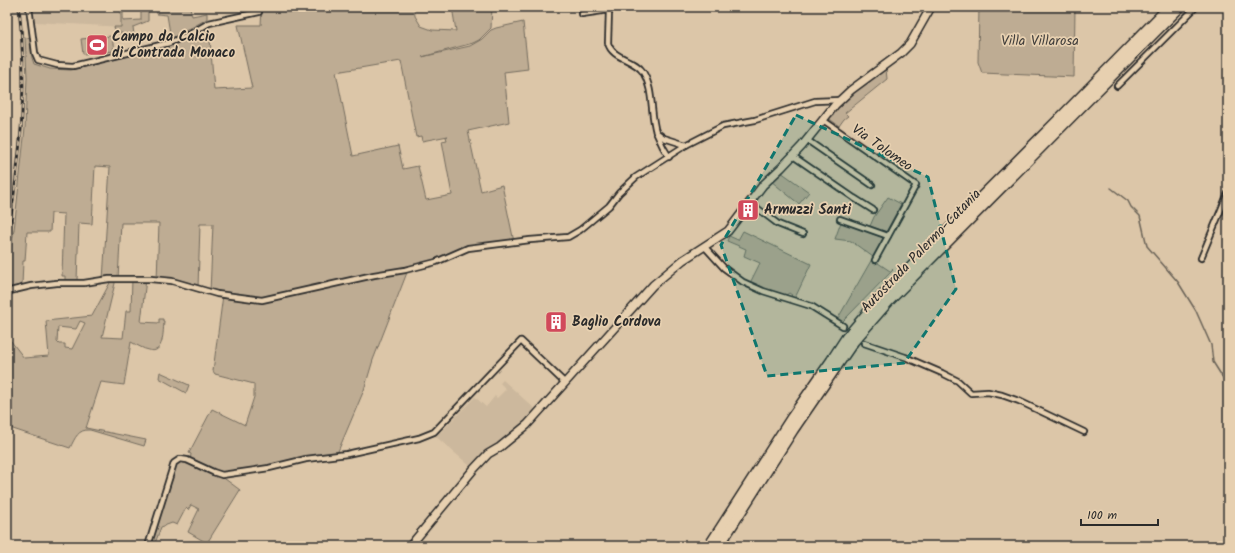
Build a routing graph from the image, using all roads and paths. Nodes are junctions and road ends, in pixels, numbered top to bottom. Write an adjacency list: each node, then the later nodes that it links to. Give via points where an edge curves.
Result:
1 (29, 7): 2 (street, via 38,60 73,66 169,43 209,23 259,12)
2 (259, 7)
3 (931, 7): 9 (street, via 910,44)
4 (1169, 7): 35 (highway, Autostrada Palermo-Catania, via 876,302 846,338)
5 (1180, 7): 36 (highway, Autostrada Palermo-Catania, via 889,302 854,341)
6 (1196, 7): 8 (street)
7 (582, 14): 11 (street, via 609,10 609,48 642,70 648,81)
8 (1118, 86)
9 (840, 100): 10 (street); 14 (street, via 815,101 755,120 723,126)
10 (823, 120): 13 (street); 24 (street, Via Tolomeo, via 916,185)
11 (656, 132): 12 (street); 15 (street)
12 (667, 139): 14 (street); 15 (street, via 662,142)
13 (807, 140): 16 (street); 18 (street)
14 (686, 145): 17 (street)
15 (662, 147): 17 (street)
16 (793, 156): 20 (street); 21 (street)
17 (669, 157): 28 (street, via 636,177 609,206 568,237 468,248 436,262 405,270 270,299 216,294 172,281 151,279 57,283 31,286)
18 (872, 185)
19 (1228, 193): 26 (street)
20 (749, 202): 23 (street, via 778,224); 25 (street, via 728,231)
21 (873, 210)
22 (840, 219): 24 (street)
23 (803, 234)
24 (888, 236): 27 (street, Via Tolomeo)
25 (704, 246): 29 (street, via 724,268 743,282 811,306); 31 (street, via 653,285)
26 (1201, 258)
27 (874, 260)
28 (7, 293)
29 (843, 326)
30 (864, 343): 32 (street, via 942,373 958,381 971,393 988,392 1014,399)
31 (565, 383): 33 (street, via 521,341 434,432 419,438 347,454 222,475 180,458 174,463); 34 (street, via 527,425 488,454)
32 (1084, 432)
33 (148, 546)
34 (410, 546)
35 (709, 546)
36 (719, 546)

